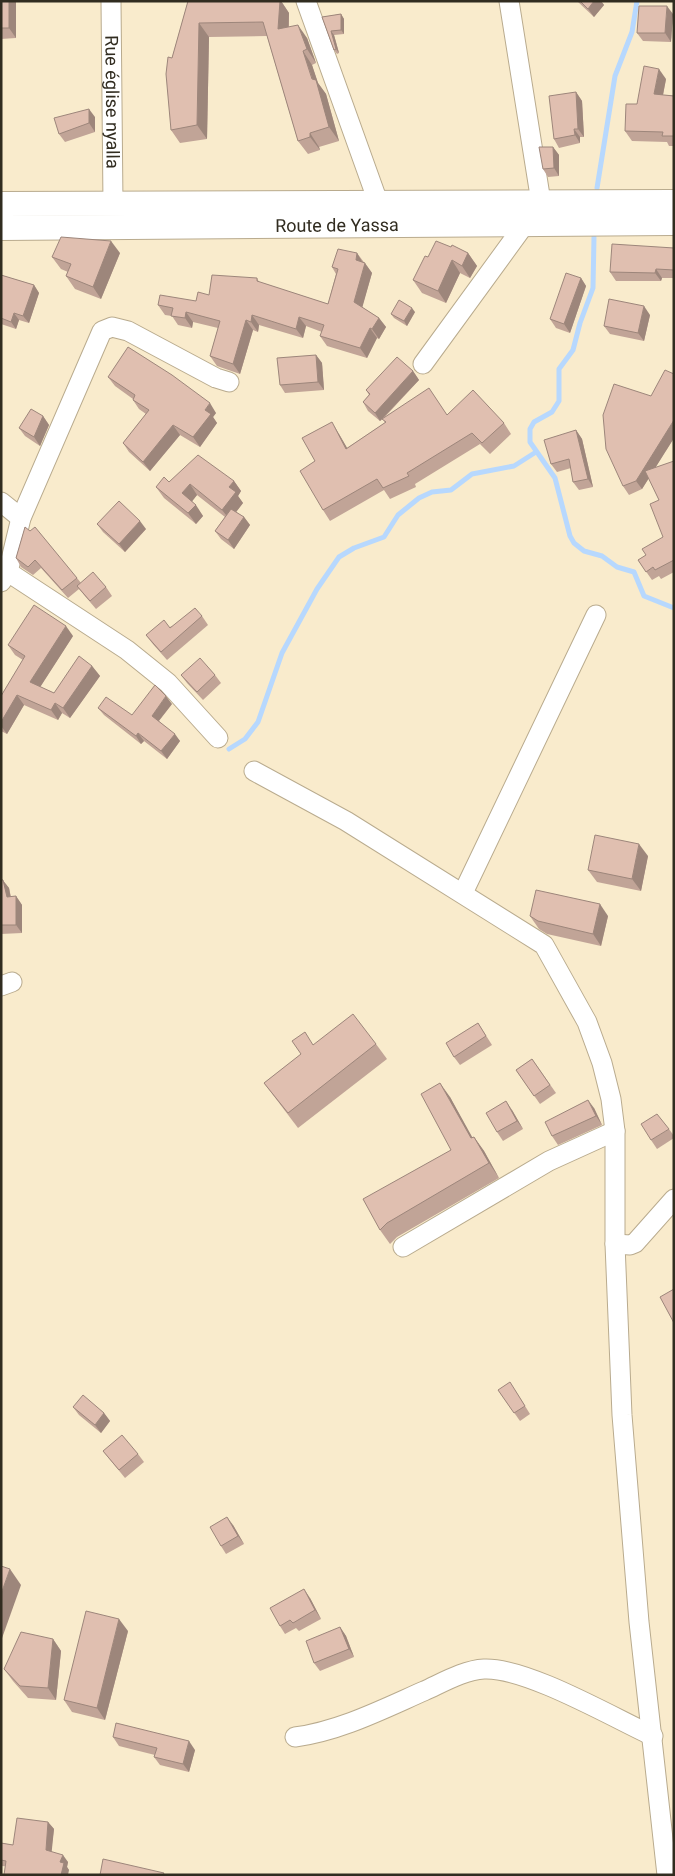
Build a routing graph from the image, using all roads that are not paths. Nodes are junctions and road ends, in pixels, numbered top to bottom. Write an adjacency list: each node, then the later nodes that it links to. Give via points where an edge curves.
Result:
1 (110, 1): 7 (street, Rue église nyalla)
2 (306, 1): 8 (street)
3 (509, 1): 4 (street)
4 (541, 202): 5 (main road, Route de Yassa); 8 (main road, Route de Yassa); 10 (street)
5 (674, 202)
6 (1, 204): 7 (main road, Route de Yassa)
7 (114, 204): 8 (main road, Route de Yassa)
8 (382, 214): 10 (main road, Route de Yassa); 11 (main road, Route de Yassa)
9 (674, 223): 10 (main road, Route de Yassa)
10 (525, 224): 12 (street)
11 (1, 228)
12 (423, 364)
13 (229, 382): 15 (street, via 128,331 112,327 102,331)
14 (1, 502): 15 (street)
15 (21, 518): 16 (street)
16 (4, 577): 18 (street, via 127,650 168,683)
17 (596, 615): 20 (street)
18 (218, 738)
19 (254, 771): 20 (street, via 346,821)
20 (463, 893): 21 (street, via 544,944 587,1022 602,1062)
21 (615, 1131): 23 (street); 24 (street, via 549,1161)
22 (674, 1199): 23 (street, via 635,1243)
23 (614, 1244): 25 (street, via 622,1415 638,1622)
24 (403, 1247)
25 (653, 1736): 26 (street, via 536,1681 502,1670 482,1669 460,1675 375,1713 311,1735); 27 (street)
26 (295, 1737)
27 (667, 1875)

